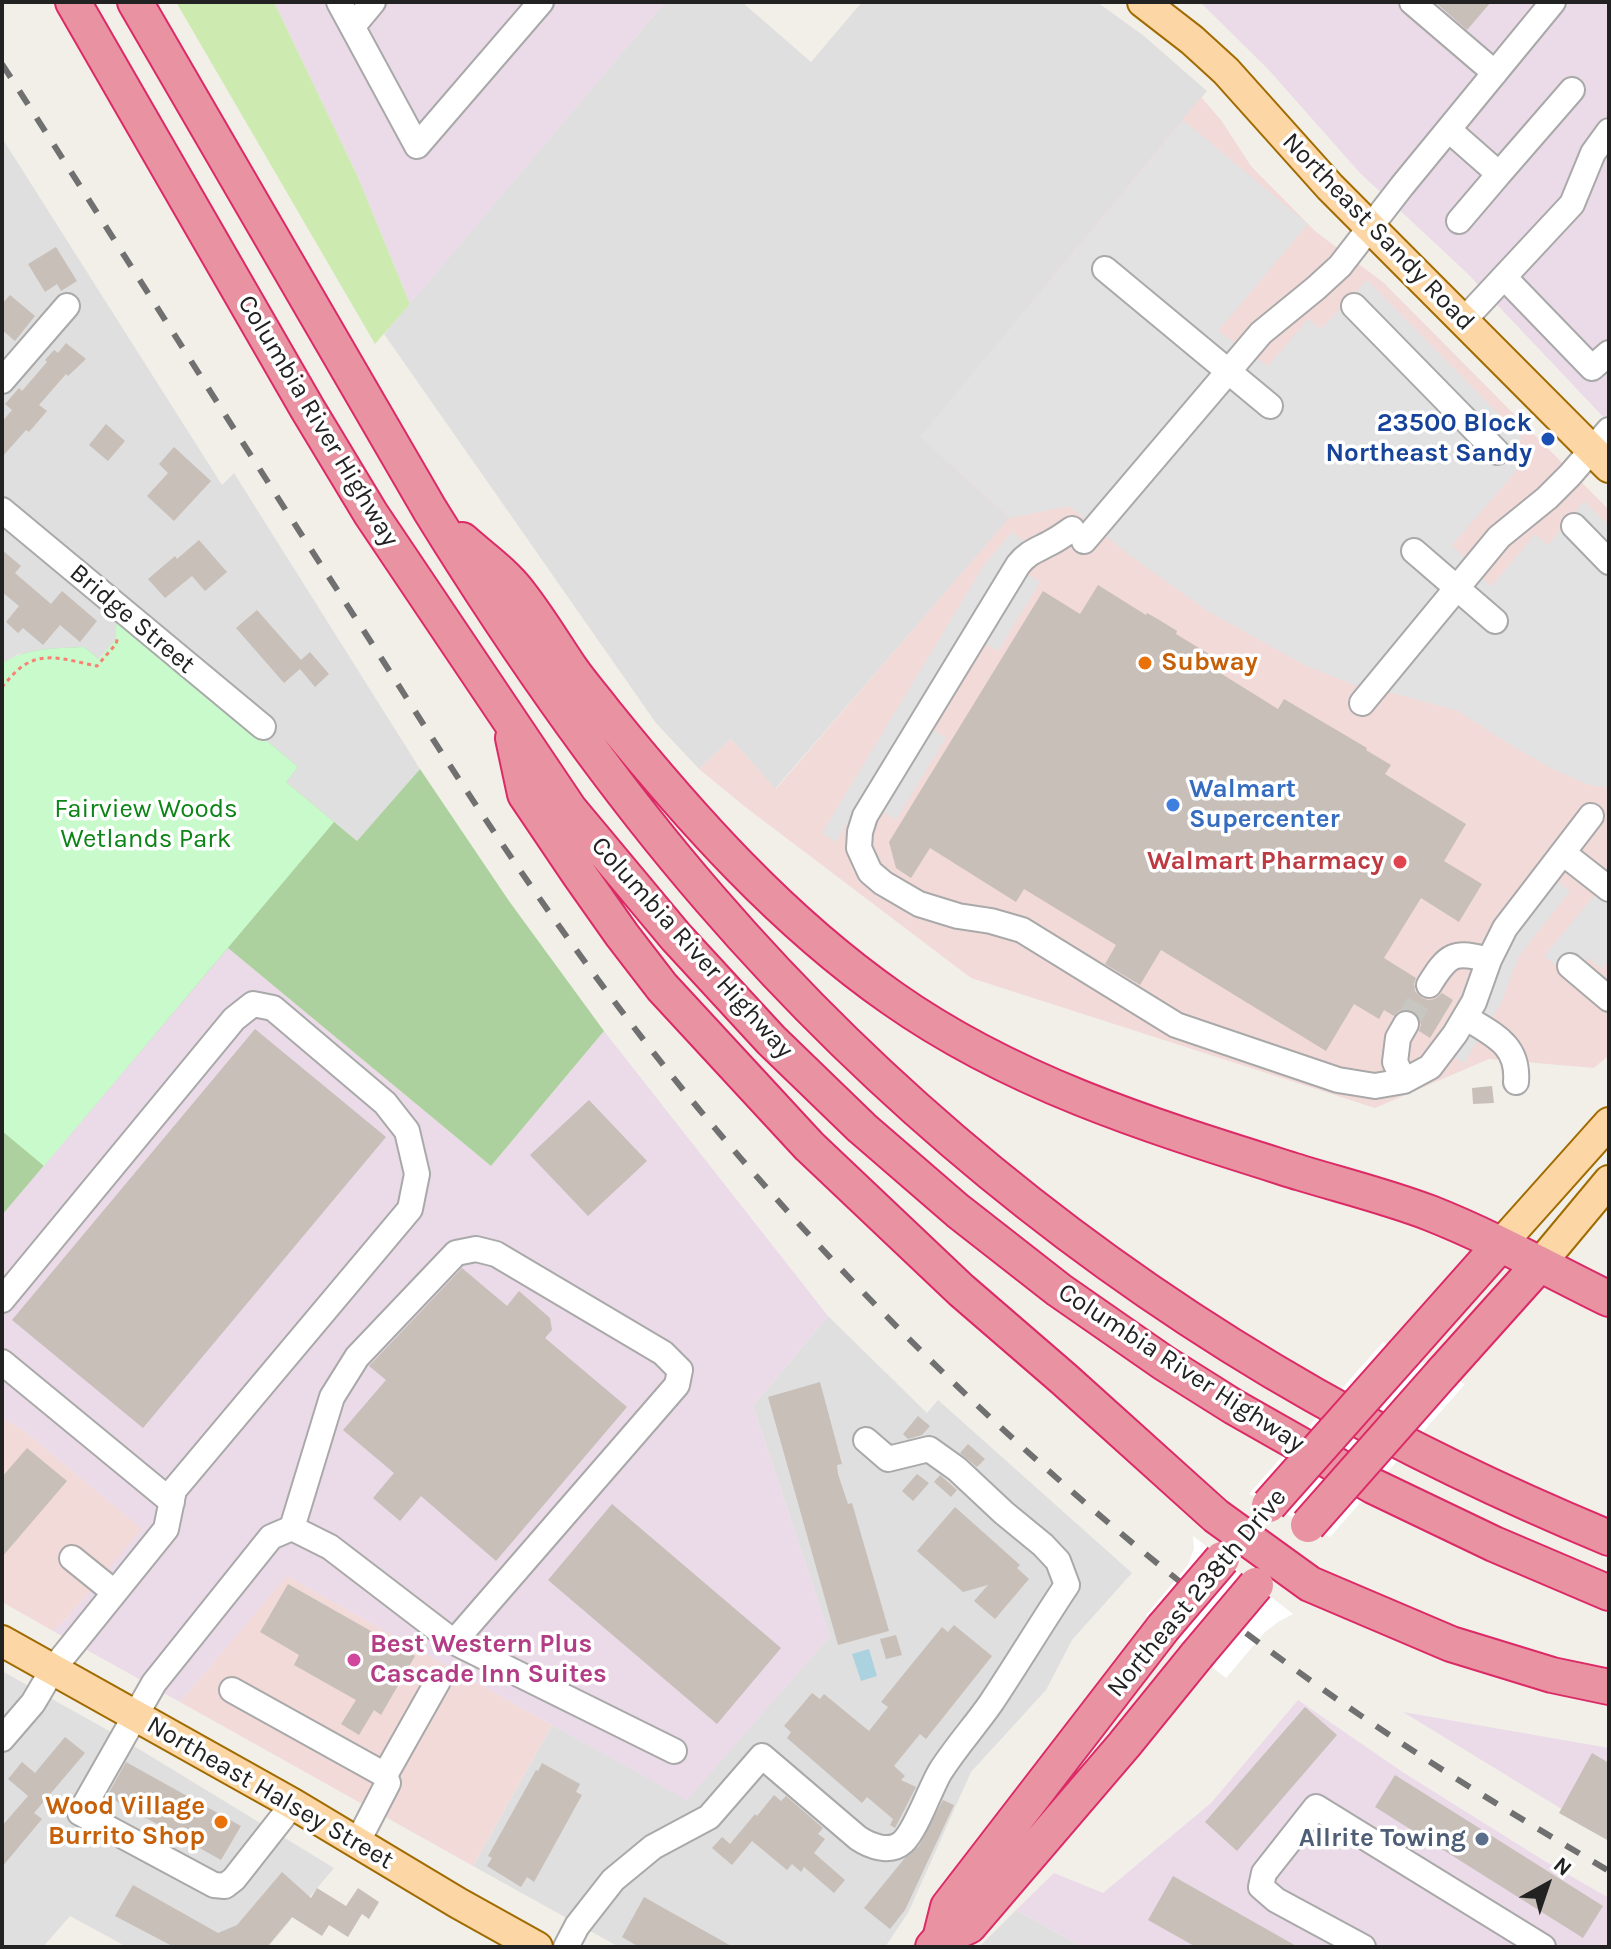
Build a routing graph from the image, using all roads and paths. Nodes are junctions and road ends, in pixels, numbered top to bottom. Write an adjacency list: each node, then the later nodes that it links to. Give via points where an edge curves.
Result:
1 (73, 2): 38 (highway, Columbia River Highway, via 371,514)
2 (135, 2): 29 (highway, Columbia River Highway)
3 (339, 2): 9 (street)
4 (373, 2): 9 (street)
5 (541, 2): 9 (street, via 417,146)
6 (1143, 2): 16 (main road, Northeast Sandy Road, via 1226,71)
7 (1412, 2): 10 (street)
8 (1553, 2): 10 (street)
9 (353, 26)
10 (1495, 73): 12 (street)
11 (1572, 90): 14 (street)
12 (1449, 130): 14 (street); 16 (street)
13 (1609, 131): 18 (street, via 1593,153 1572,204)
14 (1499, 174): 15 (street)
15 (1459, 221)
16 (1370, 227): 21 (main road, Northeast Sandy Road); 23 (street, via 1340,266 1261,333)
17 (1105, 269): 23 (street)
18 (1504, 277): 21 (street); 22 (street, via 1592,368)
19 (67, 306): 24 (street)
20 (1354, 306): 27 (street)
21 (1463, 321): 26 (main road, Northeast Sandy Road)
22 (1609, 353)
23 (1228, 371): 25 (street); 49 (street, via 1078,535 1034,550 1018,565 865,816 859,848 870,872 919,904 1022,930 1176,1025 1338,1080 1375,1086)
24 (2, 381)
25 (1270, 406)
26 (1603, 449): 33 (street, via 1499,537)
27 (1497, 452)
28 (2, 510): 34 (street, Bridge Street)
29 (430, 510): 53 (highway, via 518,591 623,734 759,886 895,1000 1059,1090 1165,1130 1429,1213); 61 (highway, Columbia River Highway, via 547,690 672,854 804,1000 930,1120 1092,1250 1252,1358 1413,1448)
30 (1574, 526): 32 (street)
31 (1414, 551): 33 (street)
32 (1609, 562)
33 (1456, 587): 35 (street); 37 (street)
34 (125, 613): 36 (path, via 116,644 97,666 56,658 30,662); 39 (street, Bridge Street)
35 (1495, 621)
36 (2, 687)
37 (1362, 703)
38 (508, 718): 62 (highway, via 525,794 672,998 809,1146 961,1290 1216,1516); 66 (highway, Columbia River Highway, via 570,810 719,985 843,1109 958,1211 1119,1332 1298,1445 1481,1538)
39 (263, 727)
40 (1591, 816): 41 (street)
41 (1563, 853): 42 (street); 43 (street, via 1505,928)
42 (1609, 889)
43 (1489, 960): 45 (street, via 1460,954 1450,958); 47 (street)
44 (1570, 966): 46 (street)
45 (1429, 985)
46 (1609, 999)
47 (1465, 1017): 49 (street, via 1430,1067); 50 (street, via 1511,1052)
48 (1406, 1024): 49 (street, via 1395,1062)
49 (1404, 1081)
50 (1516, 1082)
51 (1609, 1123): 53 (main road, Northeast 238th Drive)
52 (1609, 1181): 54 (main road, Northeast 238th Drive)
53 (1500, 1245): 54 (highway); 62 (highway, Northeast 238th Drive, bridge)
54 (1539, 1265): 55 (highway); 64 (highway, Northeast 238th Drive, bridge)
55 (1609, 1299)
56 (2, 1300): 59 (street, via 234,1019 253,1004 273,1008 385,1103 407,1131 417,1174 410,1209 174,1490)
57 (2, 1362): 59 (street)
58 (866, 1440): 81 (street, via 888,1459 929,1449 957,1469 1043,1545 1058,1561 1067,1585 941,1771 902,1843 868,1845 762,1756 709,1817 653,1847 613,1880)
59 (172, 1502): 65 (street, via 166,1529)
60 (292, 1528): 68 (street, via 330,1547); 68 (street, via 332,1397 357,1357 456,1253 476,1249 496,1254 663,1353 680,1370 677,1385); 73 (street, via 271,1537 154,1683)
61 (1609, 1538)
62 (1232, 1547): 64 (highway); 79 (highway, Northeast 238th Drive, bridge, via 1163,1628 948,1907)
63 (72, 1558): 65 (street)
64 (1266, 1573): 71 (highway, via 1310,1584 1451,1644); 79 (highway, Northeast 238th Drive, bridge, via 969,1926)
65 (114, 1592): 69 (street)
66 (1609, 1593)
67 (2, 1641): 69 (main road, Northeast Halsey Street)
68 (454, 1642): 75 (street)
69 (53, 1669): 73 (main road, Northeast Halsey Street); 74 (street)
70 (438, 1681): 76 (street)
71 (1609, 1687)
72 (232, 1690): 76 (street)
73 (135, 1715): 77 (main road, Northeast Halsey Street); 77 (street, via 80,1813 214,1885 225,1886)
74 (2, 1739)
75 (674, 1751)
76 (385, 1775): 78 (street, via 388,1783)
77 (293, 1804): 78 (main road, Northeast Halsey Street)
78 (357, 1843): 80 (main road, Northeast Halsey Street)
79 (936, 1943)
80 (537, 1947)
81 (566, 1947)
82 (1363, 1947): 83 (street, via 1261,1887 1264,1873 1316,1807)
83 (1543, 1947)

